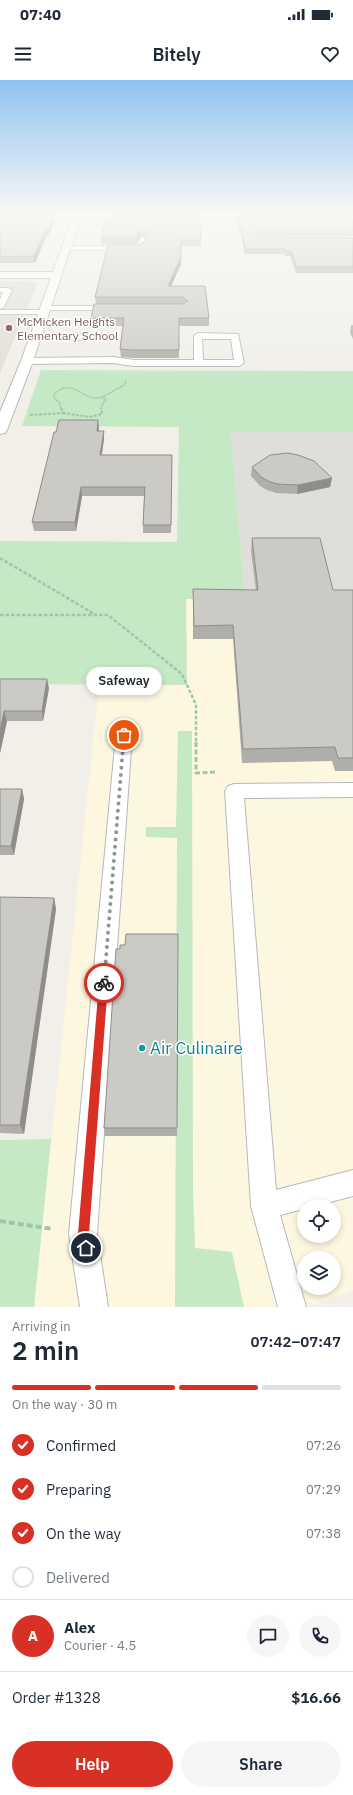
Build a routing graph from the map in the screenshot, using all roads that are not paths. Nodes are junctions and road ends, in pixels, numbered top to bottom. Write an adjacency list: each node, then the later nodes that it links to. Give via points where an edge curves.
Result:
1 (58, 270): 3 (street)
2 (0, 275): 3 (street)
3 (56, 275): 7 (street)
4 (0, 290): 5 (lane, via 8,290)
5 (0, 307)
6 (122, 308): 7 (lane)
7 (44, 310): 8 (lane); 10 (street)
8 (0, 312)
9 (107, 336): 10 (lane)
10 (35, 337): 11 (street)
11 (27, 361): 12 (lane); 13 (street)
12 (199, 363): 12 (lane, via 198,336 235,336 239,363)
13 (1, 423)
14 (124, 735): 18 (lane, via 84,1234)
15 (353, 790): 17 (lane, via 234,791)
16 (353, 1183): 17 (lane)
17 (264, 1206): 19 (lane)
18 (94, 1307)
19 (292, 1307)

